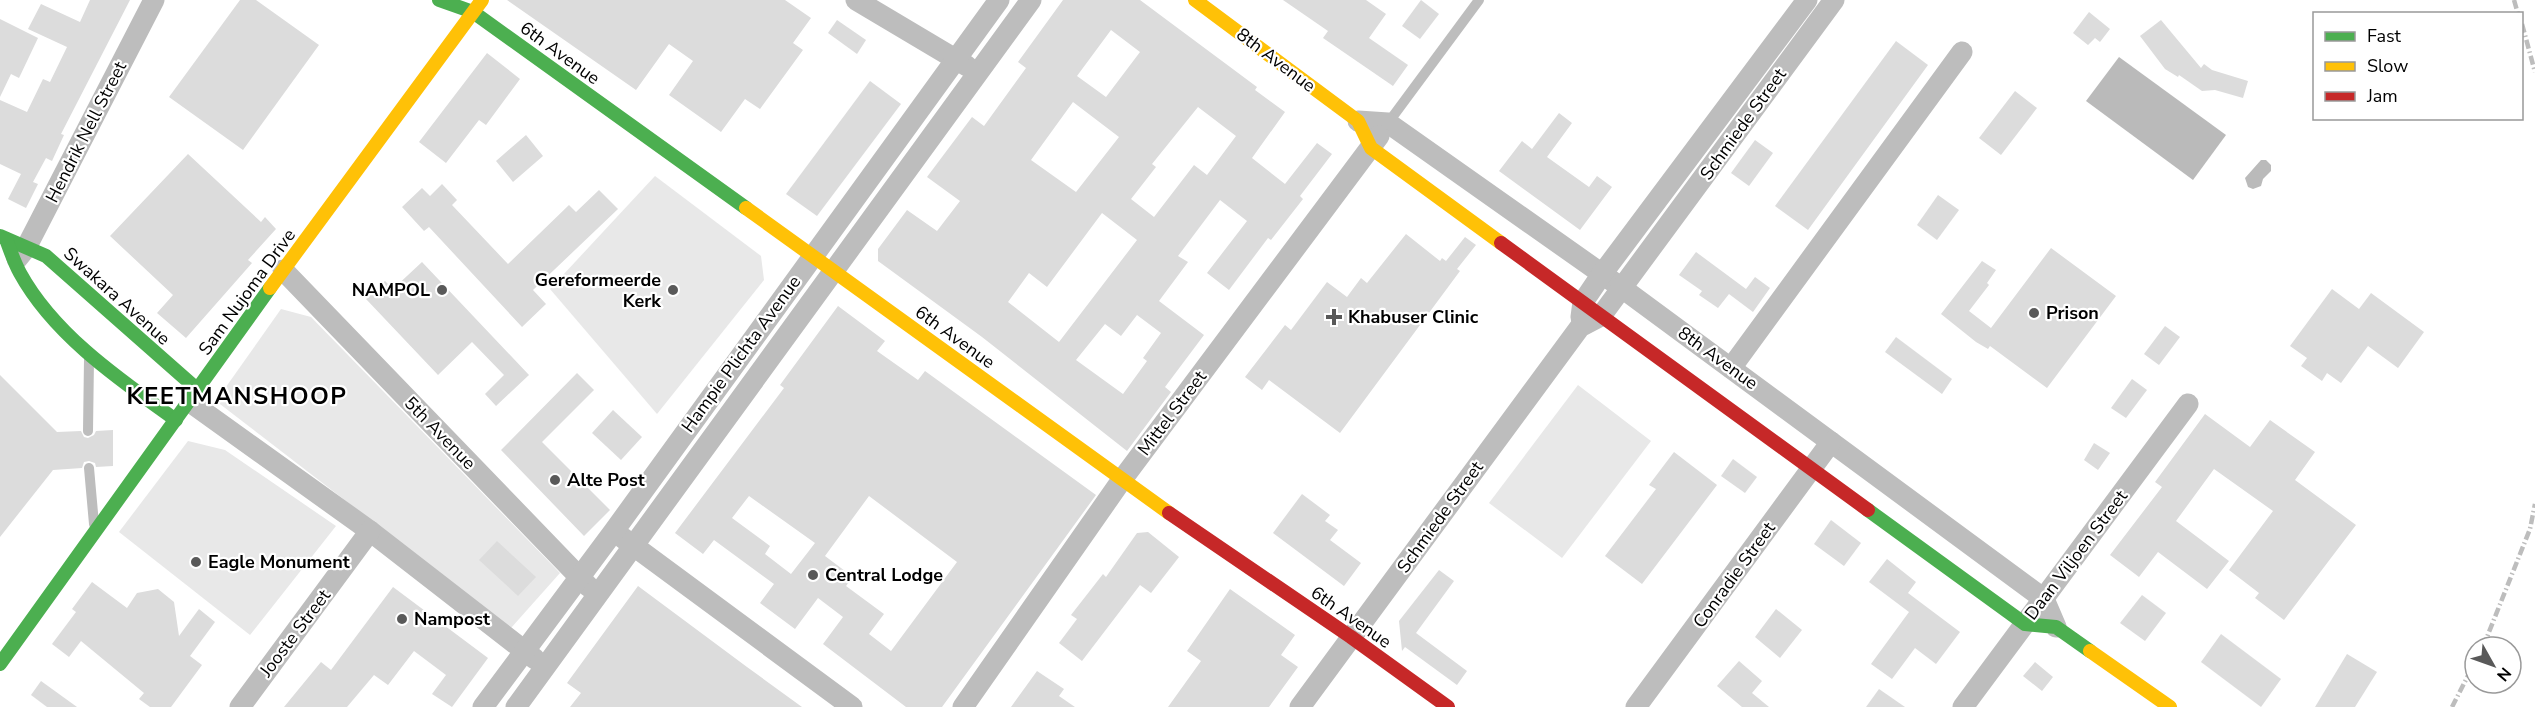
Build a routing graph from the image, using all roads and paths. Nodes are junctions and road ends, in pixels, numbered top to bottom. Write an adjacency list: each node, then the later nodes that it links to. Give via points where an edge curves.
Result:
1 (154, 0): 19 (street, Hendrik Nell Street)
2 (439, 0): 11 (street, 6th Avenue)
3 (482, 0): 11 (street, Sam Nujoma Drive)
4 (856, 0): 13 (street)
5 (999, 0): 13 (street, Hampie Plichta Avenue)
6 (1031, 0): 14 (street, Hampie Plichta Avenue)
7 (1195, 0): 15 (street, 8th Avenue)
8 (1479, 0): 16 (lane)
9 (1807, 0): 23 (street, Schmiede Street)
10 (1834, 0): 24 (street, Schmiede Street)
11 (473, 12): 20 (street, 6th Avenue); 21 (street, Sam Nujoma Drive)
12 (1962, 52): 29 (street)
13 (956, 59): 14 (street); 20 (street, Hampie Plichta Avenue)
14 (978, 73): 22 (street, Hampie Plichta Avenue)
15 (1358, 121): 16 (street); 17 (street, 8th Avenue)
16 (1388, 123): 17 (street, Mittel Street); 23 (street, 8th Avenue)
17 (1371, 148): 25 (street, 8th Avenue); 37 (street, Mittel Street)
18 (3, 238): 19 (street, Swakara Avenue)
19 (21, 255): 28 (street, via 21,275 40,304); 30 (street, Swakara Avenue, via 45,256)
20 (812, 256): 22 (street, 6th Avenue); 39 (street, Hampie Plichta Avenue)
21 (283, 270): 30 (street, Sam Nujoma Drive); 42 (street, 5th Avenue)
22 (833, 270): 37 (street, 6th Avenue); 41 (street, Hampie Plichta Avenue)
23 (1602, 274): 24 (street, 8th Avenue); 25 (street, Schmiede Street)
24 (1622, 288): 26 (street, Schmiede Street); 29 (street, 8th Avenue)
25 (1583, 302): 26 (street, 8th Avenue); 27 (street, Schmiede Street)
26 (1601, 316): 27 (street, Schmiede Street); 36 (street, 8th Avenue)
27 (1580, 327): 47 (street, Schmiede Street)
28 (89, 352): 32 (street); 33 (lane)
29 (1731, 368): 34 (street, 8th Avenue)
30 (194, 396): 32 (street, Sam Nujoma Drive); 38 (street)
31 (2188, 404): 44 (street, Daan Viljoen Street)
32 (176, 420): 40 (street, Sam Nujoma Drive)
33 (88, 431)
34 (1831, 442): 36 (street, Conradie Street); 44 (street, 8th Avenue)
35 (89, 468): 40 (lane)
36 (1812, 469): 45 (street, 8th Avenue); 58 (street, Conradie Street)
37 (1121, 481): 47 (street, 6th Avenue); 55 (street, Mittel Street)
38 (370, 531): 48 (street); 51 (street, Jooste Street)
39 (614, 531): 41 (street); 42 (street, Hampie Plichta Avenue)
40 (94, 534): 49 (street, Sam Nujoma Drive)
41 (634, 547): 43 (street, Hampie Plichta Avenue); 54 (street)
42 (579, 578): 43 (street, 5th Avenue); 48 (street, Hampie Plichta Avenue)
43 (598, 595): 50 (street, Hampie Plichta Avenue)
44 (2044, 599): 45 (street, Daan Viljoen Street); 46 (street)
45 (2025, 624): 46 (street); 59 (street, Daan Viljoen Street)
46 (2056, 627): 60 (street)
47 (1351, 638): 56 (street, Schmiede Street); 57 (street, 6th Avenue)
48 (525, 651): 50 (street); 52 (street, Hampie Plichta Avenue)
49 (0, 664)
50 (545, 666): 53 (street, Hampie Plichta Avenue)
51 (240, 707)
52 (483, 707)
53 (516, 707)
54 (852, 707)
55 (963, 707)
56 (1300, 707)
57 (1448, 707)
58 (1636, 707)
59 (1964, 707)
60 (2170, 707)

